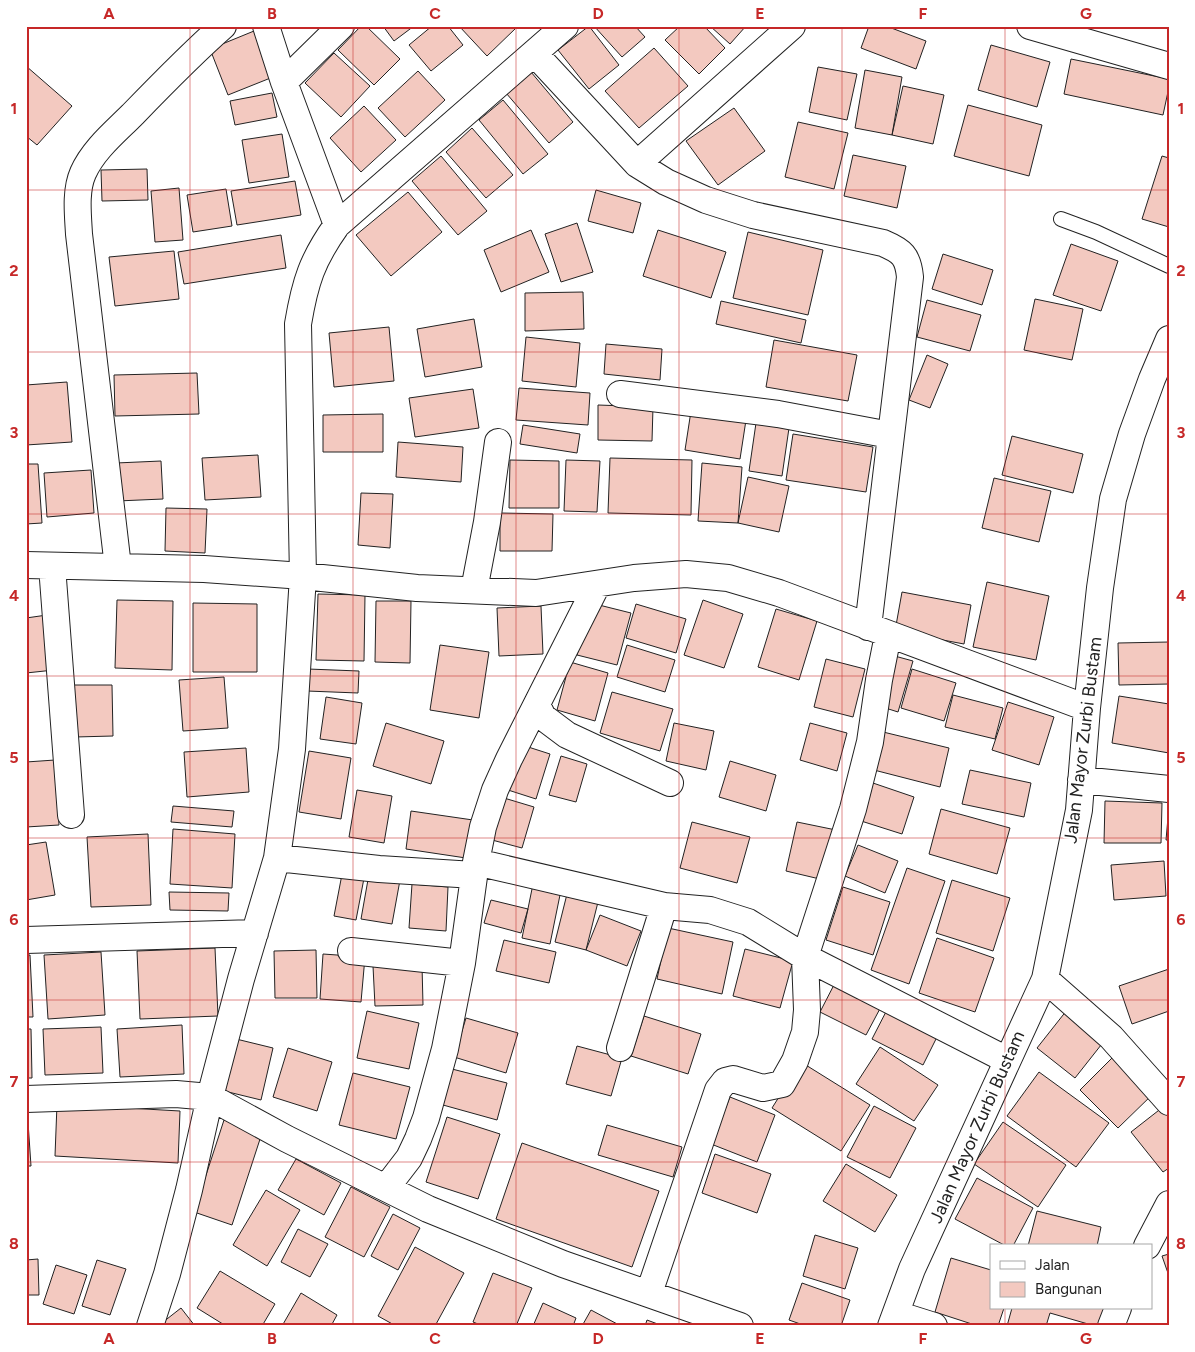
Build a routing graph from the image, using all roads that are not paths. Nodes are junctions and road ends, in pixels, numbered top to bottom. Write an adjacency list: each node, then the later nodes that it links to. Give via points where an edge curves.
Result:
1 (223, 26): 20 (street, via 97,150 82,174 79,187 79,234)
2 (266, 26): 9 (street)
3 (341, 26): 9 (street)
4 (565, 26): 7 (street)
5 (792, 26): 10 (street)
6 (1030, 26): 8 (street)
7 (534, 54): 10 (street); 12 (street)
8 (1169, 66)
9 (284, 82): 12 (street)
10 (637, 164): 16 (street, via 666,182 706,200 753,215 883,243 905,256 910,277)
11 (1061, 219): 13 (lane)
12 (337, 225): 21 (street, via 314,262 304,288 298,324)
13 (1169, 266)
14 (1169, 339): 26 (street, Jalan Mayor Zurbi Bustam, via 1132,434 1113,499)
15 (620, 394): 16 (street, via 778,414)
16 (890, 435): 24 (street)
17 (498, 442): 23 (street)
18 (26, 565): 19 (street)
19 (52, 566): 20 (street); 30 (street)
20 (118, 567): 21 (street)
21 (303, 576): 23 (street, via 417,588); 31 (street, via 292,749)
22 (597, 585): 23 (street, via 536,593); 24 (street, via 686,574 728,578 778,593); 25 (street)
23 (474, 590)
24 (878, 631): 26 (street); 37 (street, via 879,680 870,742 854,809)
25 (537, 705): 28 (street, via 542,717 567,736); 32 (street, via 495,790 483,827)
26 (1087, 708): 27 (street, Jalan Mayor Zurbi Bustam)
27 (1081, 780): 29 (street); 39 (street, Jalan Mayor Zurbi Bustam)
28 (670, 783)
29 (1169, 789)
30 (71, 815)
31 (277, 858): 32 (street, via 379,868); 34 (street)
32 (475, 869): 33 (street); 38 (street)
33 (664, 906): 37 (street, via 710,910 748,922); 40 (street)
34 (255, 933): 35 (street); 42 (street)
35 (26, 940)
36 (351, 951): 38 (street)
37 (805, 957): 41 (street); 48 (street, via 805,1032 795,1061 782,1084 764,1088 733,1079 725,1081 718,1090)
38 (462, 963): 45 (street, via 446,1050 426,1118 409,1158)
39 (1045, 979): 41 (street, Jalan Mayor Zurbi Bustam); 44 (street, via 1111,1037)
40 (620, 1048)
41 (1007, 1060): 50 (street, Jalan Mayor Zurbi Bustam, via 912,1269)
42 (210, 1097): 43 (street, via 167,1094); 45 (street); 51 (street, via 177,1239)
43 (26, 1099)
44 (1169, 1102)
45 (386, 1188): 48 (street, via 428,1209 563,1264)
46 (1169, 1204): 47 (street)
47 (1148, 1244)
48 (649, 1292): 52 (street)
49 (1117, 1310): 54 (street)
50 (893, 1320): 53 (street)
51 (150, 1326)
52 (740, 1326)
53 (934, 1326)
54 (1111, 1326)

